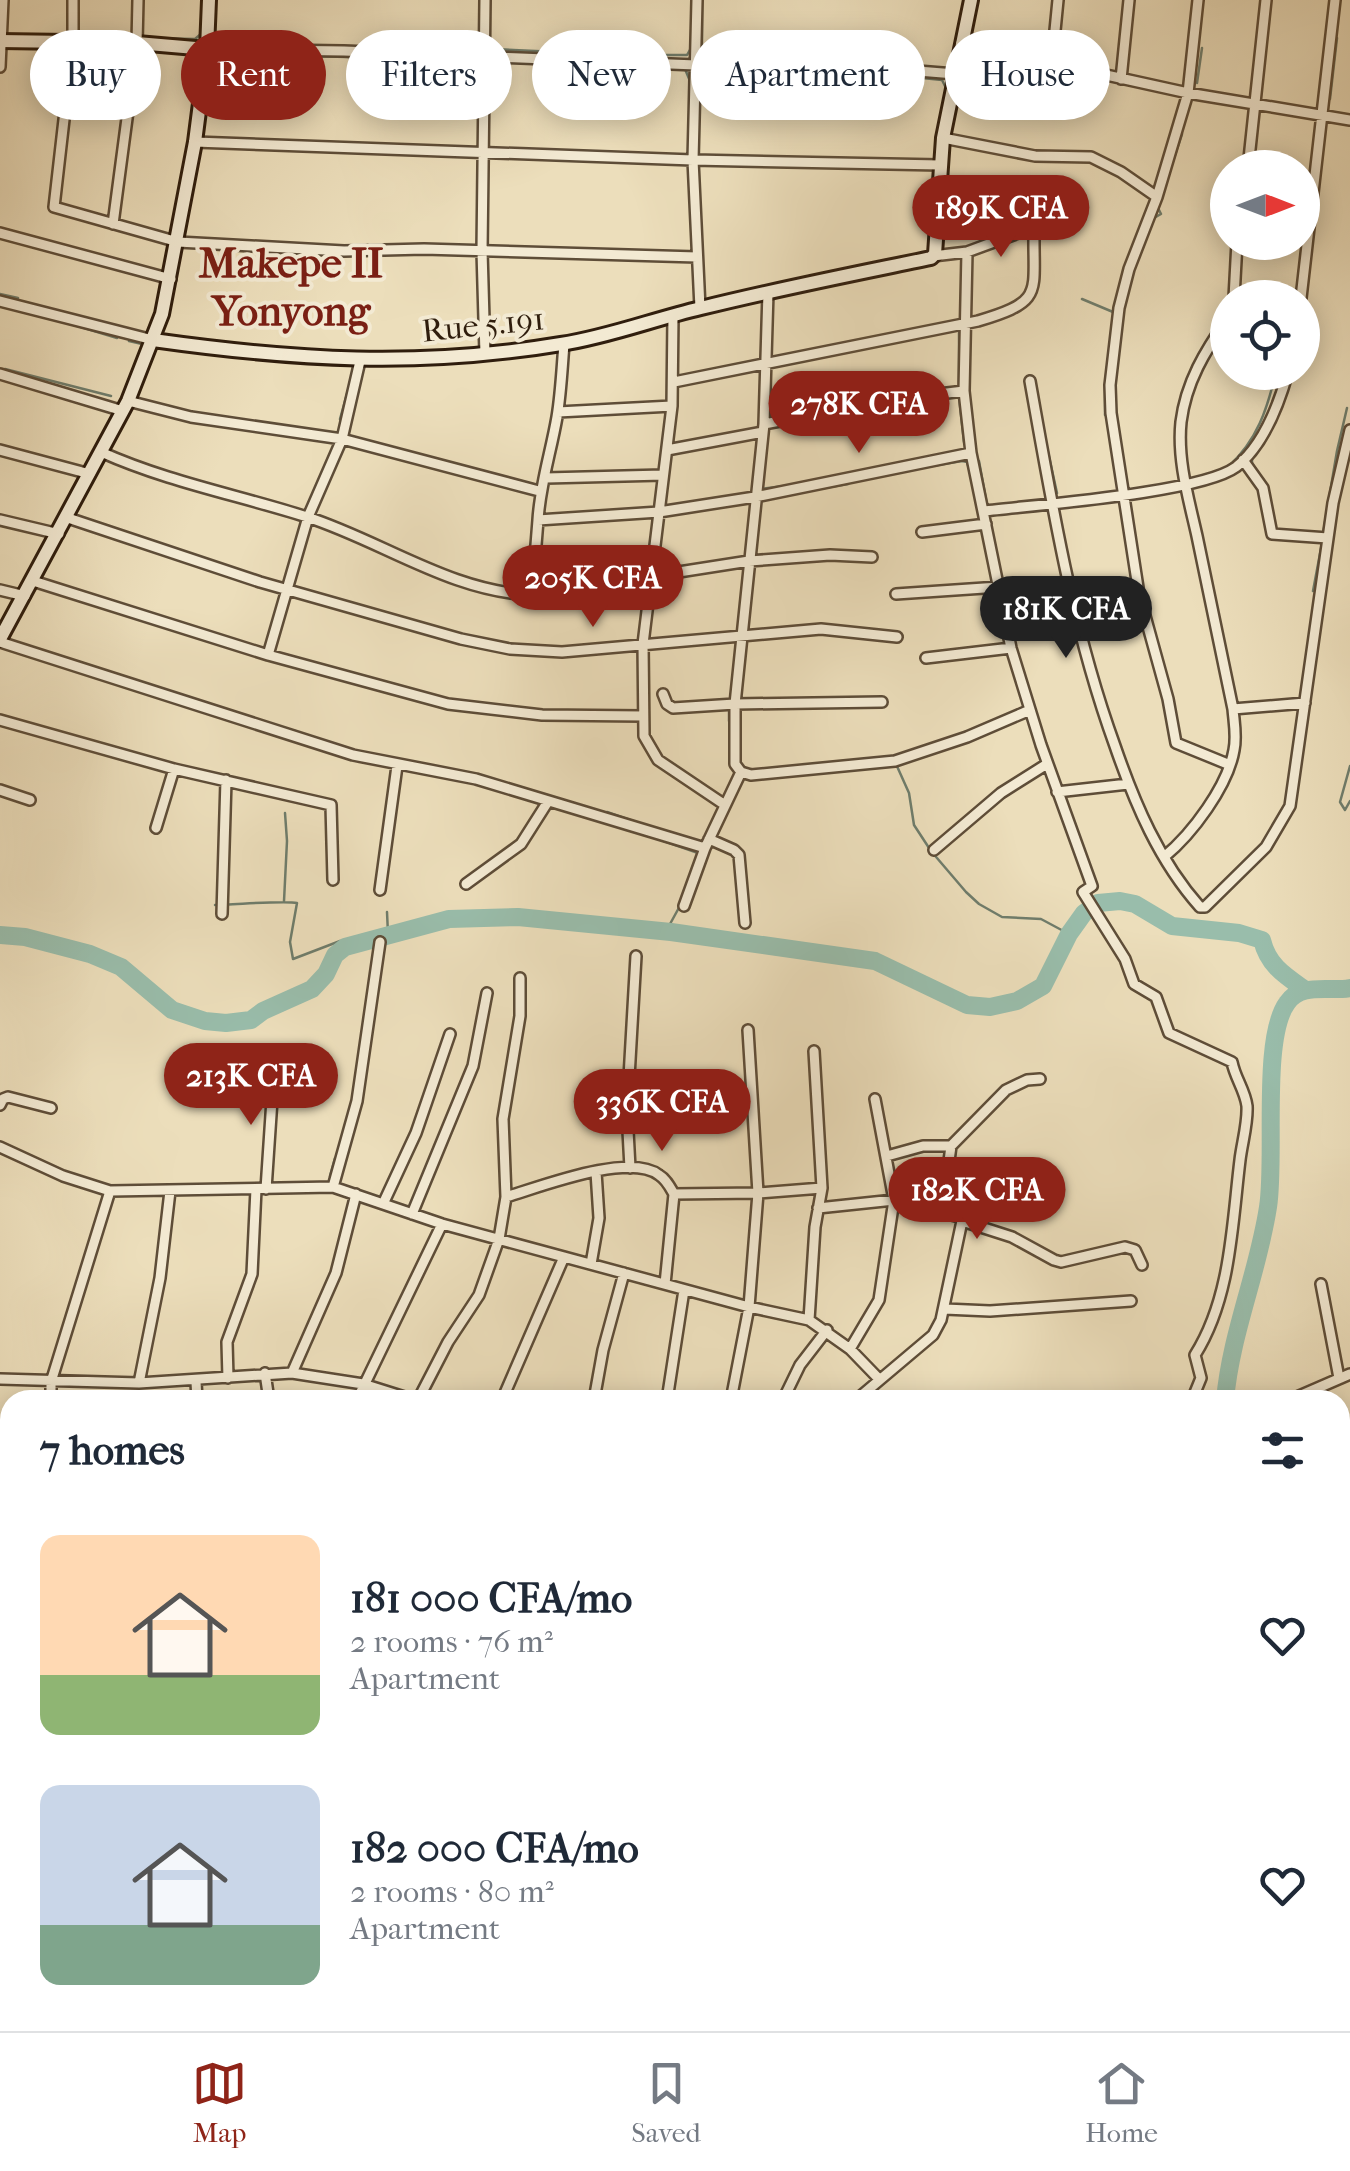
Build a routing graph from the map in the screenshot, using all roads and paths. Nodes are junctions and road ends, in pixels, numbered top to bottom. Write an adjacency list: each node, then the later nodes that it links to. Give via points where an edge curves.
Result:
1 (3, 0): 20 (street)
2 (73, 0): 13 (street)
3 (138, 0): 14 (street)
4 (209, 0): 15 (street)
5 (485, 0): 16 (street)
6 (697, 0): 17 (street)
7 (971, 0): 18 (street)
8 (1058, 0): 19 (street)
9 (1128, 0): 26 (street)
10 (1198, 0): 27 (street)
11 (1266, 0): 28 (street)
12 (1335, 0): 29 (street)
13 (73, 30)
14 (137, 30)
15 (208, 30)
16 (485, 30)
17 (697, 30)
18 (964, 30)
19 (1055, 30)
20 (1, 41): 21 (street); 24 (street)
21 (30, 41)
22 (512, 57): 23 (street)
23 (691, 65)
24 (0, 67)
25 (1110, 76): 26 (street)
26 (1121, 79): 27 (street)
27 (1188, 93): 28 (street); 43 (street)
28 (1257, 103): 29 (street); 39 (street)
29 (1321, 115): 36 (street); 52 (street)
30 (63, 120): 44 (street, via 53,207)
31 (127, 120): 44 (street)
32 (198, 120): 38 (street)
33 (485, 120): 40 (street)
34 (694, 120): 41 (street)
35 (946, 120): 37 (street)
36 (1350, 120)
37 (943, 138): 42 (street); 43 (street, via 1035,156 1091,157)
38 (195, 142): 40 (street); 46 (street)
39 (1250, 150)
40 (485, 151): 41 (street); 47 (street)
41 (693, 160): 42 (street); 50 (street)
42 (940, 165): 49 (street)
43 (1157, 197): 85 (street, via 1129,269 1111,356)
44 (113, 224): 46 (street)
45 (0, 233): 51 (street)
46 (178, 242): 47 (street, via 344,252); 51 (street)
47 (482, 251): 50 (street); 61 (street)
48 (967, 252): 49 (street, Rue 5.191); 57 (street); 57 (street, Rue 5.191, via 1034,231 1028,300)
49 (933, 256): 53 (street, Rue 5.191)
50 (697, 257): 55 (street)
51 (171, 279): 58 (street)
52 (1303, 280)
53 (768, 292): 55 (street, Rue 5.191); 63 (street)
54 (0, 301): 58 (street, Rue 5.191)
55 (700, 308): 56 (street, Rue 5.191)
56 (673, 315): 59 (street, Rue 5.191); 66 (street)
57 (966, 323): 63 (street); 68 (street)
58 (153, 340): 62 (street, Rue 5.191); 69 (street)
59 (564, 344): 61 (street, Rue 5.191); 71 (street)
60 (1210, 345): 83 (street, via 1183,410)
61 (485, 354): 62 (street, Rue 5.191)
62 (360, 361): 74 (street)
63 (768, 365): 66 (street); 72 (street)
64 (0, 374): 69 (street)
65 (1030, 381): 87 (street)
66 (674, 382): 70 (street)
67 (1281, 390): 79 (street)
68 (964, 391): 72 (street); 78 (street)
69 (125, 406): 74 (street); 77 (street)
70 (672, 406): 71 (street); 76 (street)
71 (558, 412): 82 (street)
72 (763, 428): 76 (street); 86 (street)
73 (1350, 430): 97 (street)
74 (342, 439): 84 (street); 90 (street)
75 (0, 450): 80 (street)
76 (667, 450): 81 (street)
77 (101, 452): 80 (street); 90 (street)
78 (971, 453): 86 (street); 89 (street)
79 (1243, 460): 83 (street, via 1220,476); 97 (street, via 1262,488 1272,534)
80 (90, 474): 91 (street)
81 (664, 475): 82 (street); 88 (street)
82 (546, 478): 84 (street)
83 (1186, 483): 85 (street); 119 (street)
84 (539, 491): 93 (street)
85 (1122, 494): 87 (street); 124 (street, via 1144,621 1176,743)
86 (755, 497): 88 (street); 99 (street)
87 (1052, 503): 89 (street); 129 (street, via 1084,654)
88 (659, 512): 93 (street); 100 (street)
89 (984, 512): 94 (street)
90 (308, 517): 103 (street); 106 (street, via 485,590)
91 (68, 518): 96 (street); 103 (street)
92 (0, 520): 96 (street)
93 (538, 520): 106 (street)
94 (986, 524): 95 (street); 102 (street)
95 (922, 532)
96 (59, 534): 101 (street)
97 (1328, 538): 117 (street)
98 (872, 556): 99 (street)
99 (749, 562): 100 (street); 108 (street)
100 (653, 578): 106 (street); 111 (street)
101 (34, 581): 107 (street); 113 (street)
102 (999, 587): 105 (street); 112 (street)
103 (288, 589): 111 (street, via 510,648 562,652); 113 (street)
104 (0, 590): 107 (street)
105 (896, 594)
106 (532, 595)
107 (25, 596): 110 (street)
108 (740, 636): 109 (street, via 821,630); 111 (street); 118 (street)
109 (897, 636)
110 (0, 640): 125 (street)
111 (644, 644): 121 (street)
112 (1011, 648): 114 (street); 120 (street)
113 (268, 655): 121 (street, via 474,709)
114 (926, 658)
115 (663, 694): 118 (street, via 673,708)
116 (882, 702): 118 (street)
117 (1305, 703): 119 (street); 138 (street, via 1290,806 1266,847 1203,908)
118 (735, 704): 127 (street, via 735,764)
119 (1232, 709): 124 (street, via 1236,741)
120 (1030, 710): 123 (street); 127 (street, via 895,761)
121 (643, 716): 134 (street, via 651,753)
122 (0, 720): 126 (street)
123 (1047, 764): 131 (street); 137 (street, via 1001,792)
124 (1230, 765): 138 (street, via 1188,836)
125 (397, 766): 133 (street, via 476,780); 141 (street)
126 (174, 769): 128 (street); 135 (street)
127 (741, 772): 134 (street)
128 (226, 780): 139 (street, via 331,806); 143 (street)
129 (1128, 784): 131 (street); 138 (street)
130 (0, 790): 132 (street)
131 (1057, 792): 213 (street, via 1092,886 1083,892 1126,959 1134,984 1156,997 1169,1033 1232,1062 1247,1108 1224,1286 1196,1355)
132 (30, 800)
133 (547, 803): 136 (street); 140 (street, via 521,844)
134 (725, 805): 136 (street)
135 (156, 828)
136 (707, 844): 142 (street); 144 (street, via 739,855)
137 (934, 850)
138 (1164, 857)
139 (333, 880)
140 (466, 884)
141 (380, 890)
142 (684, 906)
143 (222, 914)
144 (745, 923)
145 (380, 942): 162 (street, via 357,1100)
146 (636, 956): 160 (street)
147 (520, 978): 170 (street, via 503,1119)
148 (487, 992): 174 (street, via 473,1066)
149 (748, 1030): 167 (street)
150 (450, 1034): 172 (street)
151 (814, 1051): 163 (street)
152 (274, 1070): 164 (street)
153 (1040, 1078): 157 (street, via 1006,1090)
154 (875, 1099): 159 (street)
155 (0, 1105): 156 (street, via 8,1097)
156 (50, 1108)
157 (952, 1146): 159 (street); 175 (street)
158 (0, 1148): 165 (street)
159 (887, 1156): 171 (street)
160 (630, 1168): 161 (street); 169 (street, via 659,1174)
161 (596, 1172): 170 (street); 179 (street)
162 (334, 1187): 164 (street); 168 (street)
163 (822, 1188): 167 (street); 173 (street)
164 (261, 1189): 166 (street); 195 (street, via 252,1274 227,1342)
165 (110, 1191): 166 (street); 197 (street)
166 (170, 1191): 199 (street)
167 (758, 1193): 169 (street); 186 (street)
168 (356, 1194): 172 (street); 192 (street, via 336,1273)
169 (674, 1194): 182 (street)
170 (506, 1197): 177 (street)
171 (894, 1200): 173 (street); 175 (street); 190 (street, via 879,1300)
172 (383, 1204): 174 (street)
173 (818, 1208): 188 (street)
174 (412, 1214): 176 (street)
175 (961, 1219): 180 (street, via 1012,1236 1054,1260 1125,1247 1135,1250); 187 (street)
176 (442, 1224): 177 (street); 200 (street)
177 (498, 1239): 178 (street); 206 (street, via 479,1295)
178 (564, 1257): 179 (street); 207 (street)
179 (590, 1264): 181 (street)
180 (1142, 1265)
181 (624, 1274): 182 (street); 208 (street)
182 (665, 1284): 184 (street)
183 (1321, 1284): 193 (street)
184 (684, 1290): 186 (street); 209 (street)
185 (1132, 1301): 187 (street)
186 (749, 1307): 188 (street); 210 (street)
187 (945, 1309): 196 (street, via 933,1335)
188 (808, 1320): 189 (street)
189 (827, 1330): 190 (street); 211 (street)
190 (850, 1349): 196 (street)
191 (265, 1373): 192 (street); 195 (street); 203 (street)
192 (292, 1373): 200 (street)
193 (1345, 1376): 214 (street)
194 (0, 1378): 197 (street)
195 (228, 1378): 198 (street)
196 (879, 1378): 212 (street)
197 (51, 1382): 199 (street); 201 (street)
198 (196, 1382): 199 (street); 202 (street)
199 (139, 1384)
200 (363, 1384): 204 (street); 205 (street)
201 (51, 1390)
202 (196, 1390)
203 (268, 1390)
204 (361, 1390)
205 (383, 1390)
206 (422, 1390)
207 (506, 1390)
208 (596, 1390)
209 (669, 1390)
210 (734, 1390)
211 (788, 1390)
212 (866, 1390)
213 (1196, 1390)
214 (1313, 1390)

